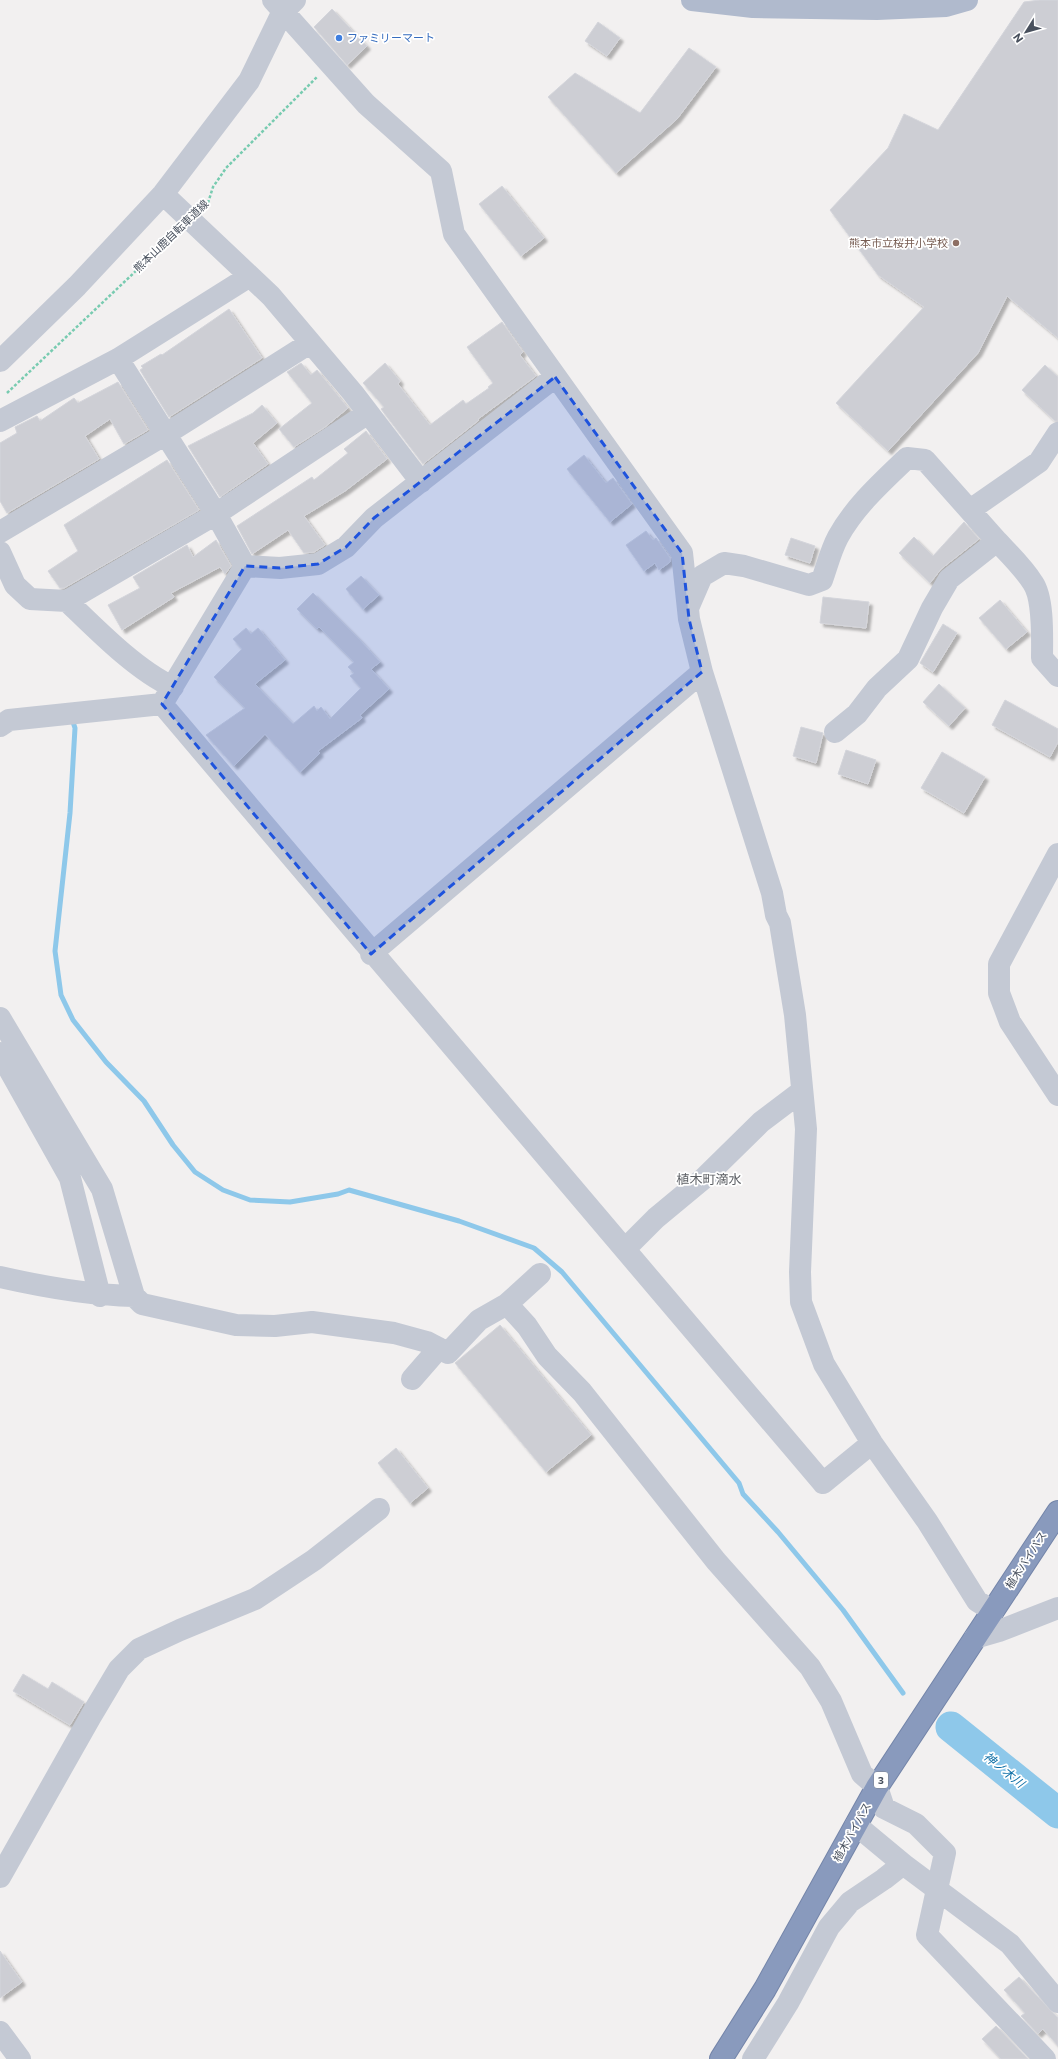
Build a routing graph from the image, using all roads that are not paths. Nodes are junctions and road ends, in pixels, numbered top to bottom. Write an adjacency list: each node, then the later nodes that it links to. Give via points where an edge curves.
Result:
1 (692, 0): 4 (main road)
2 (967, 0): 4 (main road, via 946,6 877,9)
3 (283, 4): 5 (street, via 249,81); 10 (street, via 330,64 366,104 441,171 454,234)
4 (754, 4)
5 (162, 194): 6 (street); 9 (street, via 77,286)
6 (250, 276): 7 (street, via 271,296); 8 (street)
7 (310, 343): 11 (street); 14 (street)
8 (118, 359): 12 (street); 14 (street)
9 (0, 361)
10 (556, 377): 15 (street); 23 (street, via 682,553)
11 (368, 413): 15 (street); 17 (street)
12 (0, 421)
13 (1058, 433): 16 (street, via 1039,462)
14 (166, 434): 17 (street); 18 (street)
15 (421, 482): 21 (street, via 374,518 346,547 318,564 280,568)
16 (970, 510): 19 (street); 23 (street, via 925,460 907,458 873,490 848,519 837,538 822,580 809,585 744,566 724,563 702,576)
17 (216, 514): 21 (street); 22 (street)
18 (0, 532)
19 (997, 541): 25 (street, via 1034,584 1043,631 1042,658); 28 (street, via 949,579 908,658 877,688 857,714)
20 (0, 552): 22 (street, via 15,585 30,599)
21 (245, 566): 26 (street)
22 (67, 601): 26 (street, via 114,646 162,682)
23 (688, 608): 24 (street)
24 (702, 672): 30 (street); 33 (street, via 780,923 795,1015)
25 (1058, 676)
26 (168, 696): 27 (street, via 9,720); 30 (street)
27 (0, 726)
28 (835, 732)
29 (1058, 854): 34 (street, via 998,964 999,992 1010,1022)
30 (371, 954): 35 (street, via 416,1003)
31 (0, 1018): 39 (street, via 102,1189)
32 (0, 1053): 38 (street, via 70,1178)
33 (802, 1091): 35 (street, via 761,1122); 43 (street, via 806,1129 800,1272 802,1302 824,1364)
34 (1058, 1095)
35 (625, 1249): 43 (street, via 823,1483)
36 (540, 1274): 40 (street)
37 (0, 1277): 38 (street)
38 (100, 1296): 39 (street)
39 (134, 1296): 41 (street, via 142,1304 236,1325 275,1326 312,1322 394,1333)
40 (507, 1304): 41 (street, via 479,1320 448,1353); 49 (street, via 527,1326 547,1356 582,1392 716,1561 810,1667 831,1701 862,1774)
41 (439, 1348): 42 (street)
42 (412, 1379)
43 (872, 1442): 47 (street, via 927,1521 977,1602)
44 (379, 1509): 52 (street, via 314,1560 255,1599 139,1649 115,1676)
45 (1058, 1512): 47 (highway, 植木バイパス / 3)
46 (1058, 1608): 48 (street)
47 (993, 1611): 48 (highway, 植木バイパス / 3)
48 (975, 1638): 49 (highway, 植木バイパス / 3)
49 (877, 1787): 50 (highway, 植木バイパス / 3); 53 (street, via 884,1808 916,1824 945,1853)
50 (856, 1825): 51 (street); 57 (highway, 植木バイパス / 3, via 765,1989)
51 (903, 1864): 53 (street); 58 (street, via 850,1902 828,1927 788,2003)
52 (0, 1878)
53 (937, 1889): 54 (street, via 1010,1944); 59 (street, via 928,1935)
54 (1058, 2002)
55 (0, 2032): 56 (street)
56 (20, 2059)
57 (722, 2059)
58 (753, 2059)
59 (1045, 2059)

